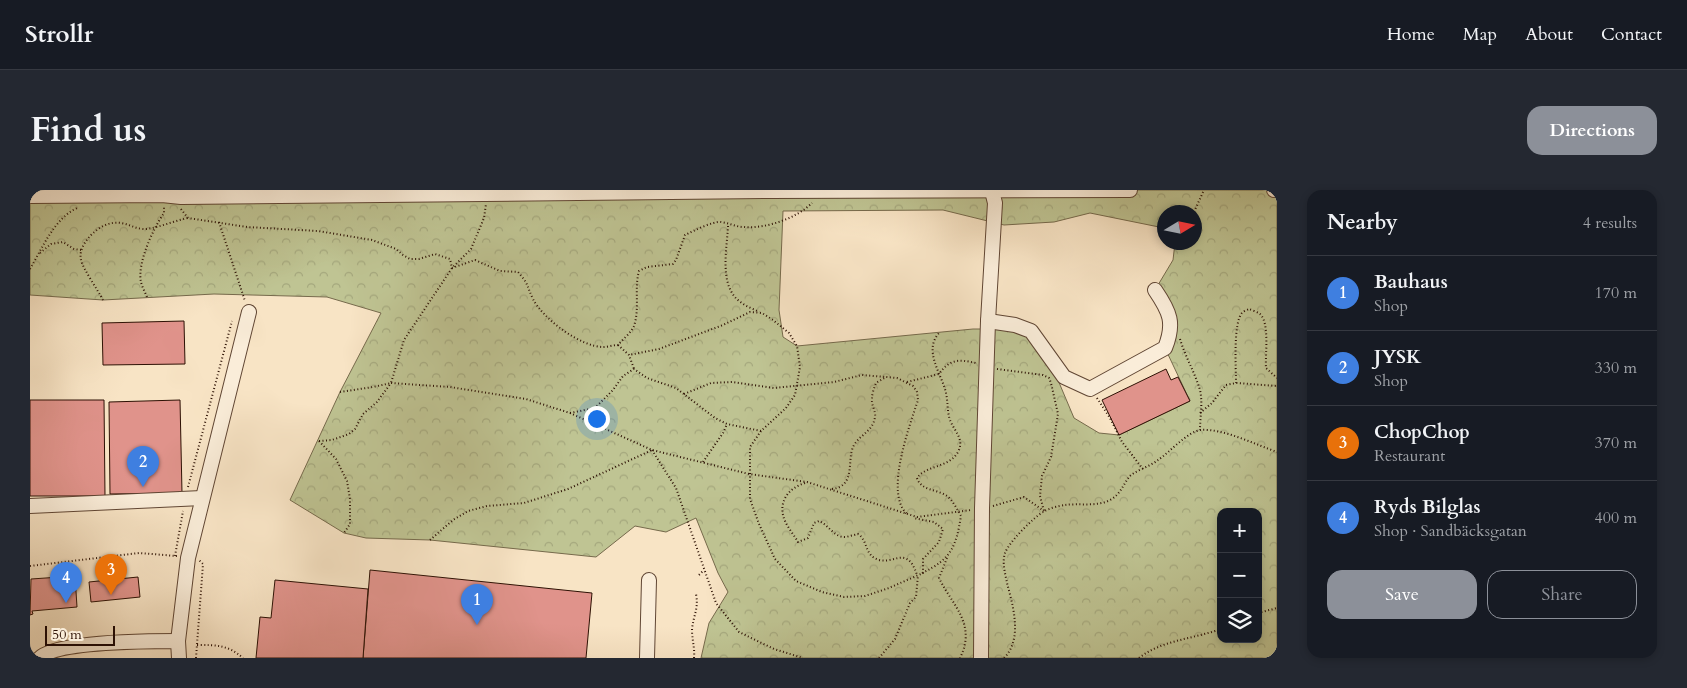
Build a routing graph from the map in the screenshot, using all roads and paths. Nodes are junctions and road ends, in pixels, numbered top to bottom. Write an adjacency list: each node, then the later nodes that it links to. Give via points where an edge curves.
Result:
1 (820, 190): 4 (street); 5 (street); 13 (path, via 808,207 776,222 754,228)
2 (1130, 190): 4 (street)
3 (1204, 190): 10 (path)
4 (992, 191): 24 (street, via 995,204)
5 (487, 193): 8 (street); 17 (path, via 484,218 471,249)
6 (162, 195): 7 (street); 8 (street); 14 (path, via 164,213)
7 (30, 196)
8 (181, 197): 11 (path, via 181,211)
9 (84, 204): 16 (path, via 68,212)
10 (1197, 205)
11 (188, 218): 12 (path); 14 (path)
12 (219, 222): 17 (path, via 318,231 372,240 396,249 410,259 442,255 450,259); 22 (path)
13 (728, 224): 23 (path, via 725,272 730,290 740,303); 28 (path, via 721,222 693,230 685,235 673,264 638,271 634,327)
14 (155, 226): 15 (path, via 147,229 124,222 111,223 94,231); 20 (path, via 140,268 141,283)
15 (81, 250): 16 (path, via 63,242 51,244); 21 (path, via 80,260)
16 (38, 254): 18 (path)
17 (452, 268): 28 (path, via 474,260 500,271 518,272 528,282 533,300 558,326 592,346); 36 (path, via 404,340)
18 (30, 269)
19 (1155, 290): 40 (street, via 1170,317 1170,337 1165,348)
20 (147, 297)
21 (103, 300)
22 (249, 312): 55 (street)
23 (762, 313): 29 (path, via 750,312 659,349); 39 (path, via 789,333 797,346 800,367)
24 (988, 320): 30 (street); 40 (street, via 1031,331 1064,378)
25 (232, 321): 56 (path)
26 (940, 332): 32 (path, via 933,344 934,364)
27 (1180, 339): 43 (path, via 1200,391)
28 (618, 345): 29 (path)
29 (629, 355): 31 (path)
30 (987, 366): 32 (path, via 954,360); 58 (street); 59 (path, via 1043,375 1051,383 1058,414 1051,457 1042,476 1040,496)
31 (634, 369): 42 (path); 44 (path, via 623,376 595,408)
32 (939, 374): 35 (path); 60 (path, via 946,392 950,421 960,438 960,445 950,460 917,478 922,486 945,495)
33 (886, 377): 35 (path); 39 (path, via 862,375); 54 (path, via 876,383 872,399 875,419 870,430 854,444 851,471 845,482)
34 (1277, 378): 37 (path, via 1266,368 1263,319 1249,309 1242,313 1238,323)
35 (906, 382): 61 (path, via 913,386 918,400 901,455 898,479 900,501)
36 (391, 383): 41 (path); 44 (path, via 450,386 526,399); 62 (path, via 349,434 319,441 336,459 347,481 350,524)
37 (1236, 384): 38 (path); 43 (path, via 1226,384)
38 (1277, 386)
39 (796, 387): 42 (path, via 711,383); 47 (path, via 786,408)
40 (1090, 388): 51 (path, via 1122,442)
41 (340, 392)
42 (684, 394): 45 (path)
43 (1200, 413): 46 (path)
44 (570, 414): 48 (path)
45 (727, 424): 47 (path); 50 (path)
46 (1200, 430): 49 (path, via 1219,432); 51 (path)
47 (761, 431): 52 (path, via 750,446)
48 (652, 450): 50 (path); 63 (path, via 568,489 524,503 468,510); 67 (path, via 676,488)
49 (1277, 452)
50 (702, 463): 52 (path)
51 (1143, 469): 59 (path, via 1130,476 1122,490 1110,500)
52 (749, 474): 53 (path); 70 (path, via 750,499 774,559 796,581 844,597 865,596)
53 (807, 482): 54 (path); 70 (path, via 788,492 783,501 784,520 798,542 808,538 814,523 819,521 844,537 858,534 863,537 869,554 874,558 908,558)
54 (829, 489): 61 (path)
55 (202, 498): 56 (street); 76 (street, via 188,558)
56 (185, 499): 57 (street); 66 (path, via 175,556 139,553)
57 (30, 506)
58 (982, 508): 59 (path, via 1024,497); 60 (path); 88 (street)
59 (1044, 511): 89 (path, via 1018,534 1004,554 1015,635 1010,652)
60 (958, 512): 61 (path); 64 (path, via 961,516 957,541)
61 (909, 515): 68 (path, via 934,522 943,529 939,542 922,559)
62 (344, 532)
63 (430, 540)
64 (948, 556): 68 (path); 87 (path, via 938,578 964,625 966,647)
65 (200, 560): 77 (path, via 203,564)
66 (30, 566)
67 (704, 570): 69 (path); 78 (path, via 716,603 739,632)
68 (923, 573): 70 (path)
69 (698, 575)
70 (917, 575): 86 (path, via 916,597 904,615 895,639)
71 (649, 580): 83 (street)
72 (696, 594): 84 (path, via 698,605 692,630)
73 (1277, 608): 74 (path)
74 (1262, 612)
75 (1217, 630): 90 (path, via 1167,643)
76 (178, 642): 79 (street, via 132,641 81,646 46,653); 80 (street)
77 (196, 645): 81 (path); 82 (path, via 232,649)
78 (794, 657): 85 (path)
79 (40, 658)
80 (179, 658)
81 (196, 658)
82 (244, 658)
83 (647, 658)
84 (694, 658)
85 (803, 658)
86 (879, 658)
87 (960, 658)
88 (981, 658)
89 (1004, 658)
90 (1138, 658)

